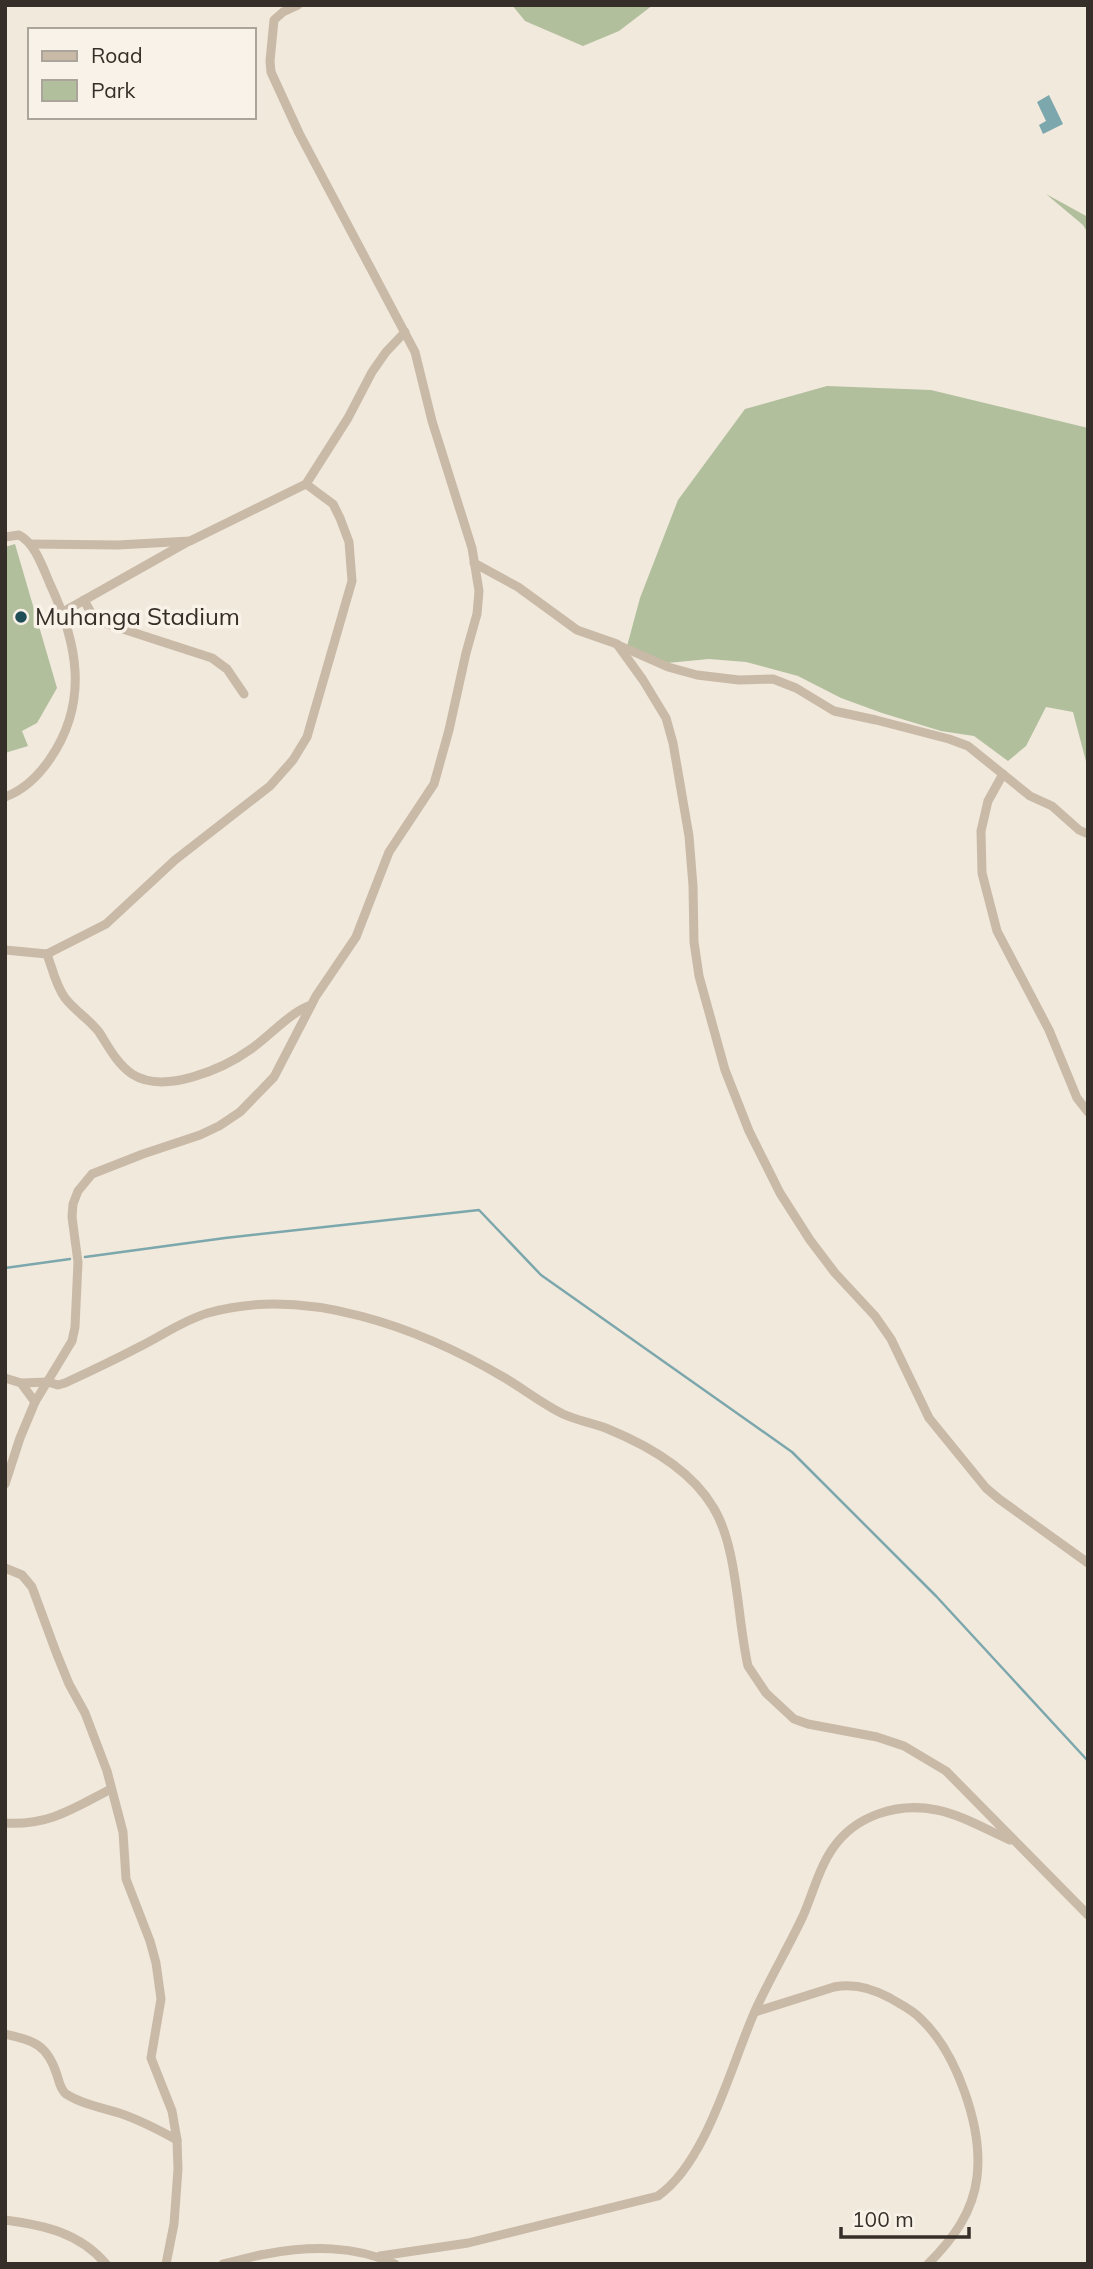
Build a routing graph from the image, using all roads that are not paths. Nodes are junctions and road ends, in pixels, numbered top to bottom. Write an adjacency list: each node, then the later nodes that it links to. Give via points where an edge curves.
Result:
1 (298, 5): 2 (street, via 274,20 270,61 275,84)
2 (405, 332): 3 (street, via 372,372); 7 (street, via 415,352)
3 (306, 484): 5 (street); 16 (street, via 333,504 349,542 352,573 302,747 276,781 175,860 115,917)
4 (5, 537): 6 (street, via 19,535)
5 (190, 541): 6 (street); 8 (street)
6 (30, 544): 9 (street)
7 (474, 562): 10 (street, via 577,630); 17 (street, via 477,614 434,783 389,852 349,949)
8 (84, 600): 9 (street); 11 (street, via 95,620 212,658)
9 (63, 612): 13 (street, via 75,667 73,712 61,743 40,773)
10 (617, 644): 12 (street, via 697,675 773,679 834,711 949,738 968,746); 24 (street, via 666,718 689,836 699,976 732,1090 766,1167 822,1258 891,1339 919,1402 942,1434 986,1488)
11 (244, 694)
12 (1003, 774): 14 (street); 18 (street, via 988,801 981,831 982,873 997,931 1049,1030 1077,1098)
13 (5, 797)
14 (1088, 834)
15 (5, 950): 16 (street)
16 (47, 954): 17 (street, via 63,995 94,1026 124,1067 153,1082 210,1070 249,1050)
17 (311, 1005): 20 (street, via 274,1077 240,1112 200,1135 92,1174 83,1184 72,1217 78,1262 75,1327)
18 (1088, 1112)
19 (5, 1378): 21 (street)
20 (48, 1382): 21 (street); 22 (street); 28 (street, via 65,1382 206,1314 257,1306 296,1305 349,1313 443,1346 555,1410 628,1438 691,1479 714,1508 722,1527 748,1666 770,1698 794,1719 877,1737 933,1762)
21 (21, 1383): 22 (street)
22 (35, 1402): 23 (street)
23 (5, 1484)
24 (1088, 1563)
25 (5, 1568): 26 (street, via 22,1575 32,1587 60,1663 94,1733)
26 (111, 1789): 27 (street, via 33,1824); 32 (street, via 123,1832 126,1879 156,1964 161,1999 151,2058 172,2111)
27 (5, 1823)
28 (1015, 1842): 29 (street); 30 (street, via 937,1810 916,1808 867,1818 853,1827 820,1871)
29 (1088, 1915)
30 (755, 2012): 34 (street, via 696,2153 679,2178 658,2196 468,2243); 39 (street, via 834,1987 862,1986 921,2018 938,2039 950,2057 972,2117 978,2159 965,2217)
31 (5, 2034): 32 (street, via 46,2050 68,2095)
32 (177, 2140): 36 (street, via 178,2191)
33 (5, 2220): 35 (street, via 31,2223 75,2238)
34 (380, 2256): 37 (street, via 327,2248); 38 (street)
35 (106, 2264)
36 (166, 2264)
37 (223, 2264)
38 (395, 2264)
39 (928, 2264)

